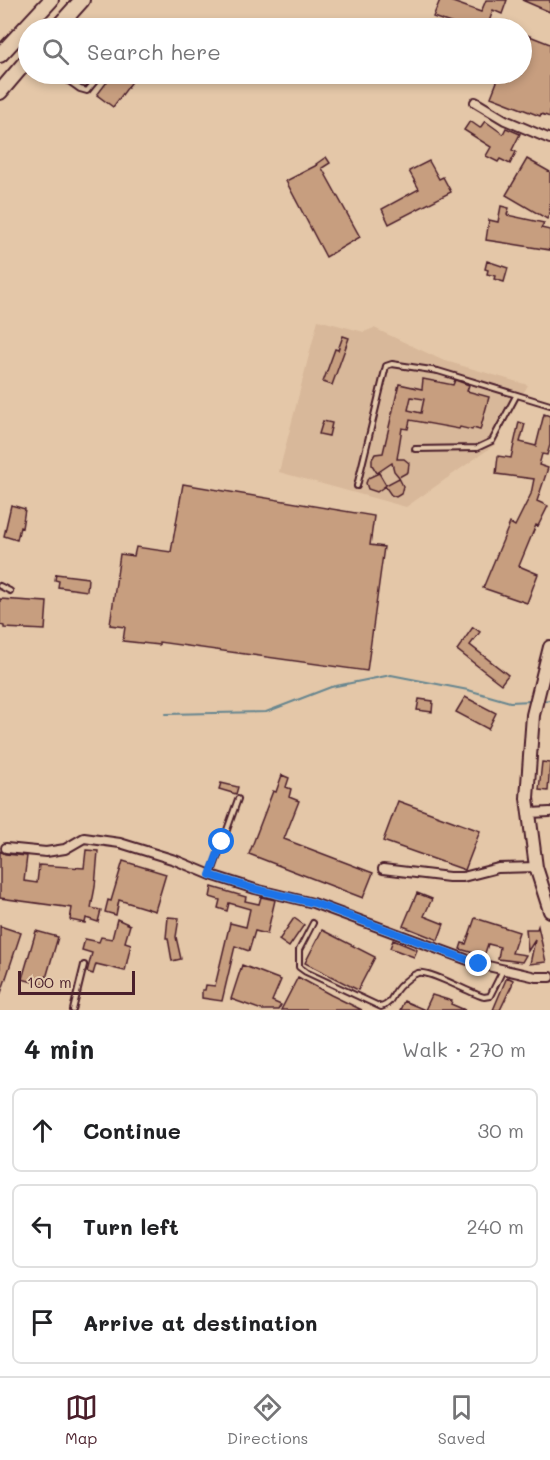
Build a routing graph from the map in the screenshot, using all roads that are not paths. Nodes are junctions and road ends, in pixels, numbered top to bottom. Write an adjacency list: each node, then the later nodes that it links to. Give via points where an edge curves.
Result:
1 (51, 0): 3 (highway)
2 (82, 0): 4 (highway)
3 (34, 18)
4 (69, 18)
5 (18, 36): 6 (highway)
6 (0, 55)
7 (18, 71): 10 (highway)
8 (74, 84): 9 (lane, via 87,91)
9 (93, 84)
10 (0, 92)
11 (475, 102): 12 (street)
12 (550, 139)
13 (516, 396): 14 (lane); 15 (lane, via 492,441 477,448); 16 (lane, via 438,371 386,366)
14 (550, 405)
15 (415, 449)
16 (357, 486)
17 (0, 586): 18 (lane)
18 (10, 591)
19 (550, 647): 22 (highway, via 533,715 527,798)
20 (237, 798): 26 (lane)
21 (550, 812): 22 (street)
22 (530, 813): 25 (highway)
23 (6, 848): 26 (street, via 46,852 65,849 84,838 106,840 175,860)
24 (383, 869): 25 (street, via 449,877 498,868)
25 (542, 872): 27 (highway)
26 (210, 875): 30 (street, via 314,903)
27 (550, 910)
28 (313, 923): 30 (lane, via 299,950 298,967 381,1007 419,973 477,995 490,996)
29 (84, 965): 32 (lane)
30 (503, 970): 31 (street)
31 (550, 977)
32 (73, 1010)

